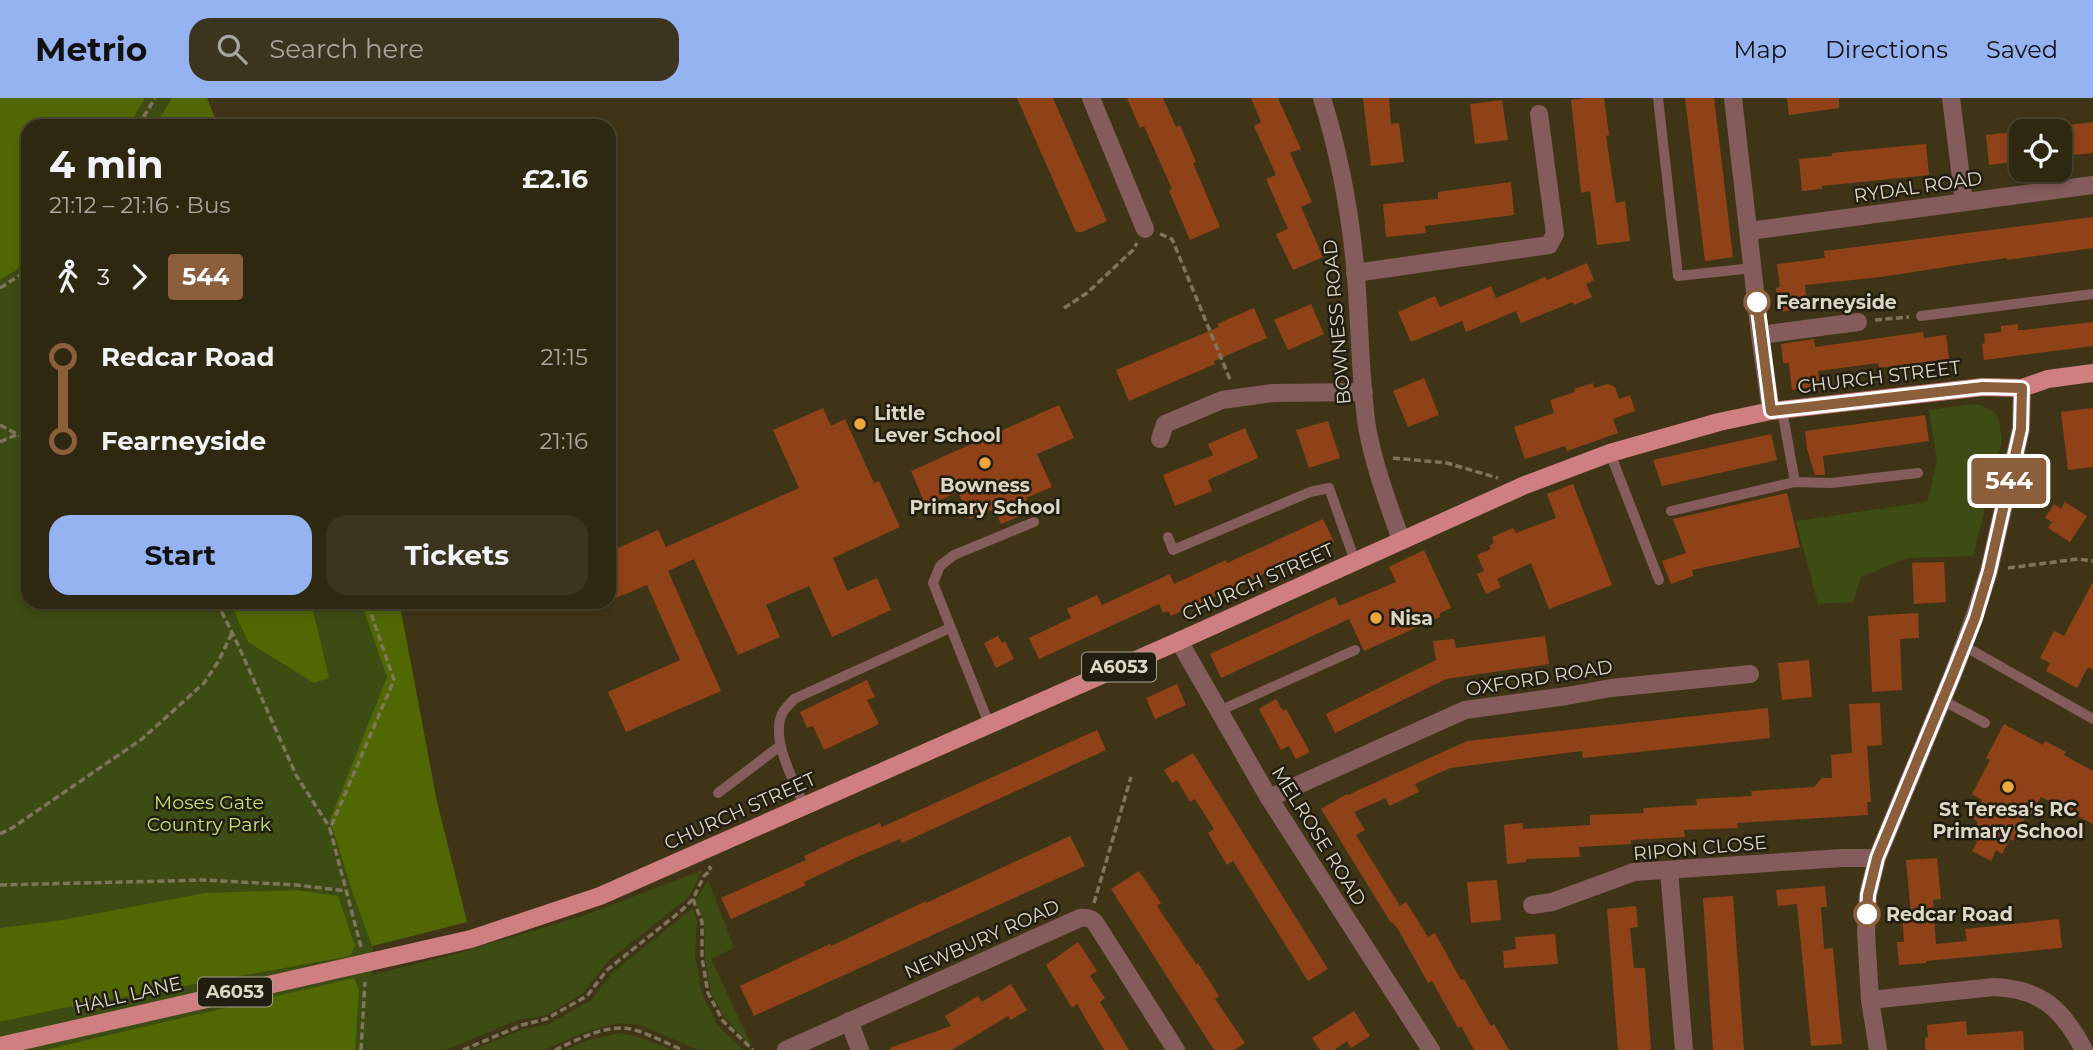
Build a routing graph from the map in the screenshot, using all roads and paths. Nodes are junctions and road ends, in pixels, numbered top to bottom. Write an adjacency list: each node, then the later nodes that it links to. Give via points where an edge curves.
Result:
1 (155, 98): 8 (path)
2 (1091, 98): 11 (street)
3 (1322, 98): 14 (street, BOWNESS ROAD, via 1346,195)
4 (1658, 98): 13 (lane, via 1678,276)
5 (1733, 98): 12 (street)
6 (1951, 98): 10 (street)
7 (1539, 114): 14 (street, via 1555,234 1549,246)
8 (142, 119)
9 (2093, 185): 10 (street, RYDAL ROAD)
10 (1964, 202): 12 (street, RYDAL ROAD)
11 (1145, 229): 18 (path, via 1133,250); 25 (path, via 1172,239)
12 (1749, 231): 13 (street)
13 (1753, 268): 21 (street)
14 (1356, 273): 24 (street, BOWNESS ROAD)
15 (21, 274): 16 (path)
16 (0, 288)
17 (2093, 294): 19 (lane)
18 (1064, 308)
19 (1921, 316): 20 (path)
20 (1858, 322): 21 (street)
21 (1760, 335): 26 (street)
22 (2093, 373): 23 (main road, CHURCH STREET / A6053)
23 (2022, 388): 26 (main road, CHURCH STREET / A6053, via 1983,387); 43 (street, via 2021,429)
24 (1364, 392): 25 (street); 33 (street, BOWNESS ROAD)
25 (1238, 398): 30 (street, via 1165,424)
26 (1777, 410): 32 (main road, CHURCH STREET / A6053); 35 (lane)
27 (0, 425): 28 (path)
28 (18, 435): 29 (path); 31 (path)
29 (21, 436)
30 (1160, 439)
31 (0, 442)
32 (1610, 453): 36 (main road, CHURCH STREET / A6053); 44 (lane)
33 (1373, 456): 36 (path, via 1447,463); 40 (street, BOWNESS ROAD)
34 (1918, 473): 35 (lane, via 1831,483)
35 (1795, 482): 37 (lane)
36 (1525, 485): 40 (main road, CHURCH STREET / A6053)
37 (1671, 511)
38 (1034, 523): 47 (lane, via 954,555 940,566 933,583)
39 (1168, 537): 41 (lane, via 1173,550 1329,488)
40 (1401, 540): 41 (main road, CHURCH STREET / A6053)
41 (1356, 561): 49 (main road, CHURCH STREET / A6053)
42 (2093, 561): 43 (path)
43 (1989, 571): 50 (street)
44 (1659, 580)
45 (220, 609): 48 (path)
46 (369, 609): 63 (path, via 394,680)
47 (950, 628): 57 (lane); 58 (lane, via 794,699 778,726)
48 (232, 633): 63 (path, via 296,775); 64 (path, via 204,683 142,739)
49 (1179, 641): 54 (street, MELROSE ROAD); 57 (main road, CHURCH STREET / A6053)
50 (1964, 646): 53 (street); 55 (lane)
51 (1355, 650): 54 (lane)
52 (1750, 674): 61 (street, OXFORD ROAD, via 1611,688 1465,710)
53 (1942, 700): 56 (lane); 66 (street)
54 (1219, 711): 61 (street, MELROSE ROAD)
55 (2093, 719)
56 (1985, 723)
57 (989, 724): 62 (main road, CHURCH STREET / A6053)
58 (780, 746): 60 (lane); 62 (lane)
59 (1131, 777): 72 (path)
60 (718, 793)
61 (1269, 798): 78 (street, MELROSE ROAD)
62 (804, 806): 65 (main road, CHURCH STREET / A6053)
63 (330, 829): 69 (path)
64 (0, 834)
65 (702, 851): 70 (path, via 711,870); 73 (main road, CHURCH STREET / A6053, via 600,896)
66 (1877, 858): 67 (street, RIPON CLOSE); 75 (street, via 1866,932)
67 (1669, 870): 71 (street, RIPON CLOSE, via 1634,872); 87 (street)
68 (0, 885): 69 (path, via 204,880)
69 (346, 891): 74 (path)
70 (693, 900): 80 (path, via 607,970 587,996 546,1019); 83 (path, via 702,922 708,993 723,1021)
71 (1532, 905)
72 (1090, 918): 76 (street, NEWBURY ROAD, via 1080,918); 86 (street, NEWBURY ROAD)
73 (471, 939): 74 (main road, HALL LANE / A6053)
74 (365, 962): 77 (main road, HALL LANE / A6053); 79 (path)
75 (1870, 1000): 88 (street); 89 (street, via 2017,989 2056,1008)
76 (849, 1021): 84 (street, NEWBURY ROAD); 85 (street)
77 (0, 1046)
78 (1422, 1047)
79 (361, 1050)
80 (463, 1050)
81 (555, 1050): 82 (path, via 620,1028)
82 (683, 1050)
83 (752, 1050)
84 (786, 1050)
85 (860, 1050)
86 (1176, 1050)
87 (1684, 1050)
88 (1878, 1050)
89 (2084, 1050)

